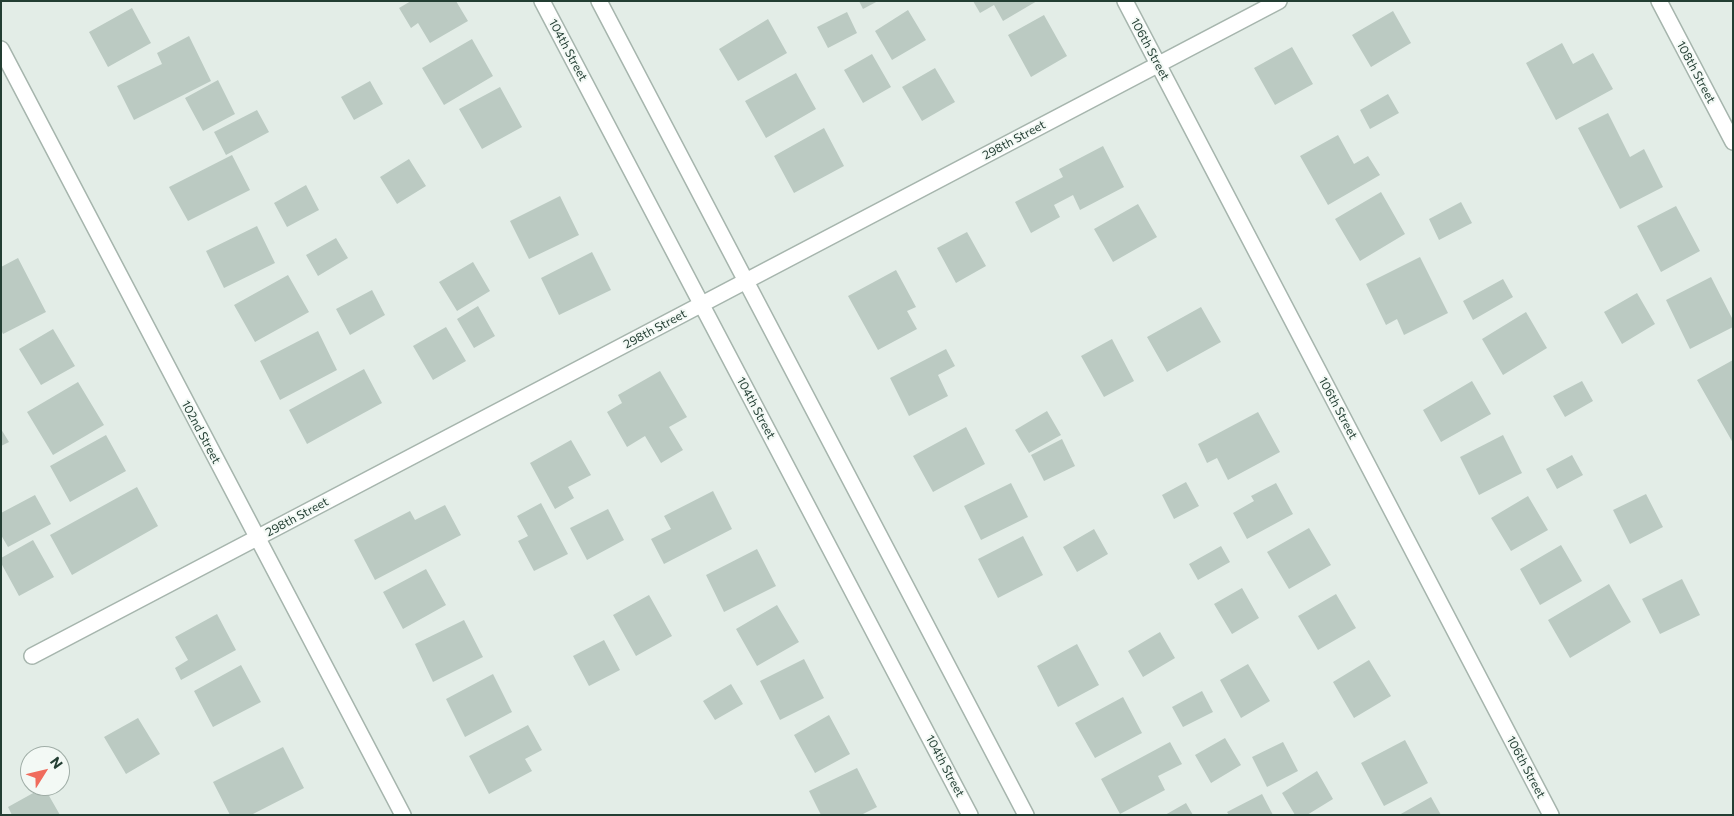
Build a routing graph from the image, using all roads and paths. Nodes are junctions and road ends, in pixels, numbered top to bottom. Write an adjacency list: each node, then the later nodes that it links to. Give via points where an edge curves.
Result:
1 (542, 1): 10 (street, 104th Street)
2 (599, 1): 9 (street)
3 (1125, 1): 7 (street, 106th Street)
4 (1279, 1): 7 (street, 298th Street)
5 (1659, 1): 8 (street, 108th Street)
6 (1, 49): 11 (street, 102nd Street)
7 (1158, 64): 9 (street, 298th Street); 16 (street, 106th Street)
8 (1733, 142)
9 (746, 281): 10 (street, 298th Street); 13 (street)
10 (701, 304): 11 (street, 298th Street); 15 (street, 104th Street)
11 (257, 538): 12 (street, 298th Street); 14 (street, 102nd Street)
12 (32, 656)
13 (1020, 813)
14 (403, 815)
15 (970, 815)
16 (1551, 815)

